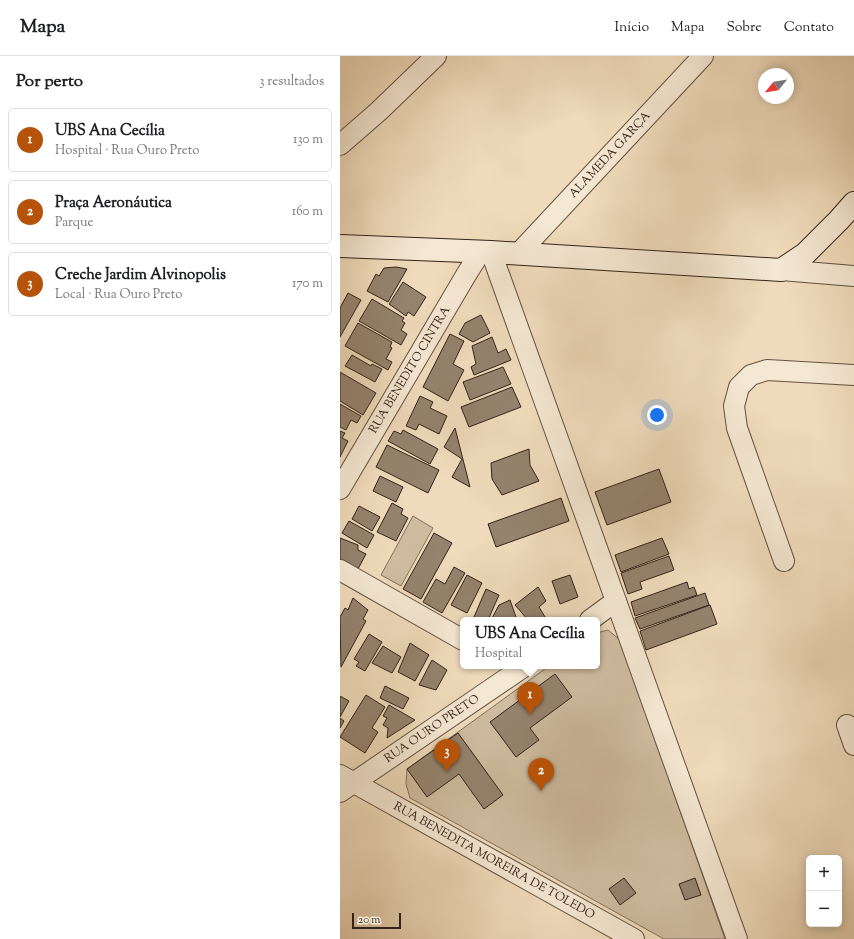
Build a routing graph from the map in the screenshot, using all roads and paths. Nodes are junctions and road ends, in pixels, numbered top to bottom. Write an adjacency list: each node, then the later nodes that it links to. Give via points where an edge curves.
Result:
1 (436, 56): 3 (street, via 380,111)
2 (703, 56): 7 (street, ALAMEDA GARÇA)
3 (340, 145)
4 (854, 203): 8 (main road, via 805,254)
5 (340, 246): 6 (main road)
6 (486, 252): 7 (main road); 11 (street, RUA BENEDITO CINTRA, via 462,282); 14 (street)
7 (518, 254): 8 (main road)
8 (780, 270): 9 (street)
9 (854, 276)
10 (854, 375): 12 (street, via 767,370 751,374 739,387 734,406 737,428)
11 (340, 489)
12 (784, 561)
13 (340, 570): 16 (street)
14 (616, 602): 15 (street); 22 (street)
15 (594, 617)
16 (460, 638)
17 (516, 669): 20 (street, RUA OURO PRETO)
18 (847, 725): 19 (street)
19 (854, 745)
20 (345, 783): 21 (street, RUA BENEDITA MOREIRA DE TOLEDO)
21 (634, 939)
22 (737, 939)

